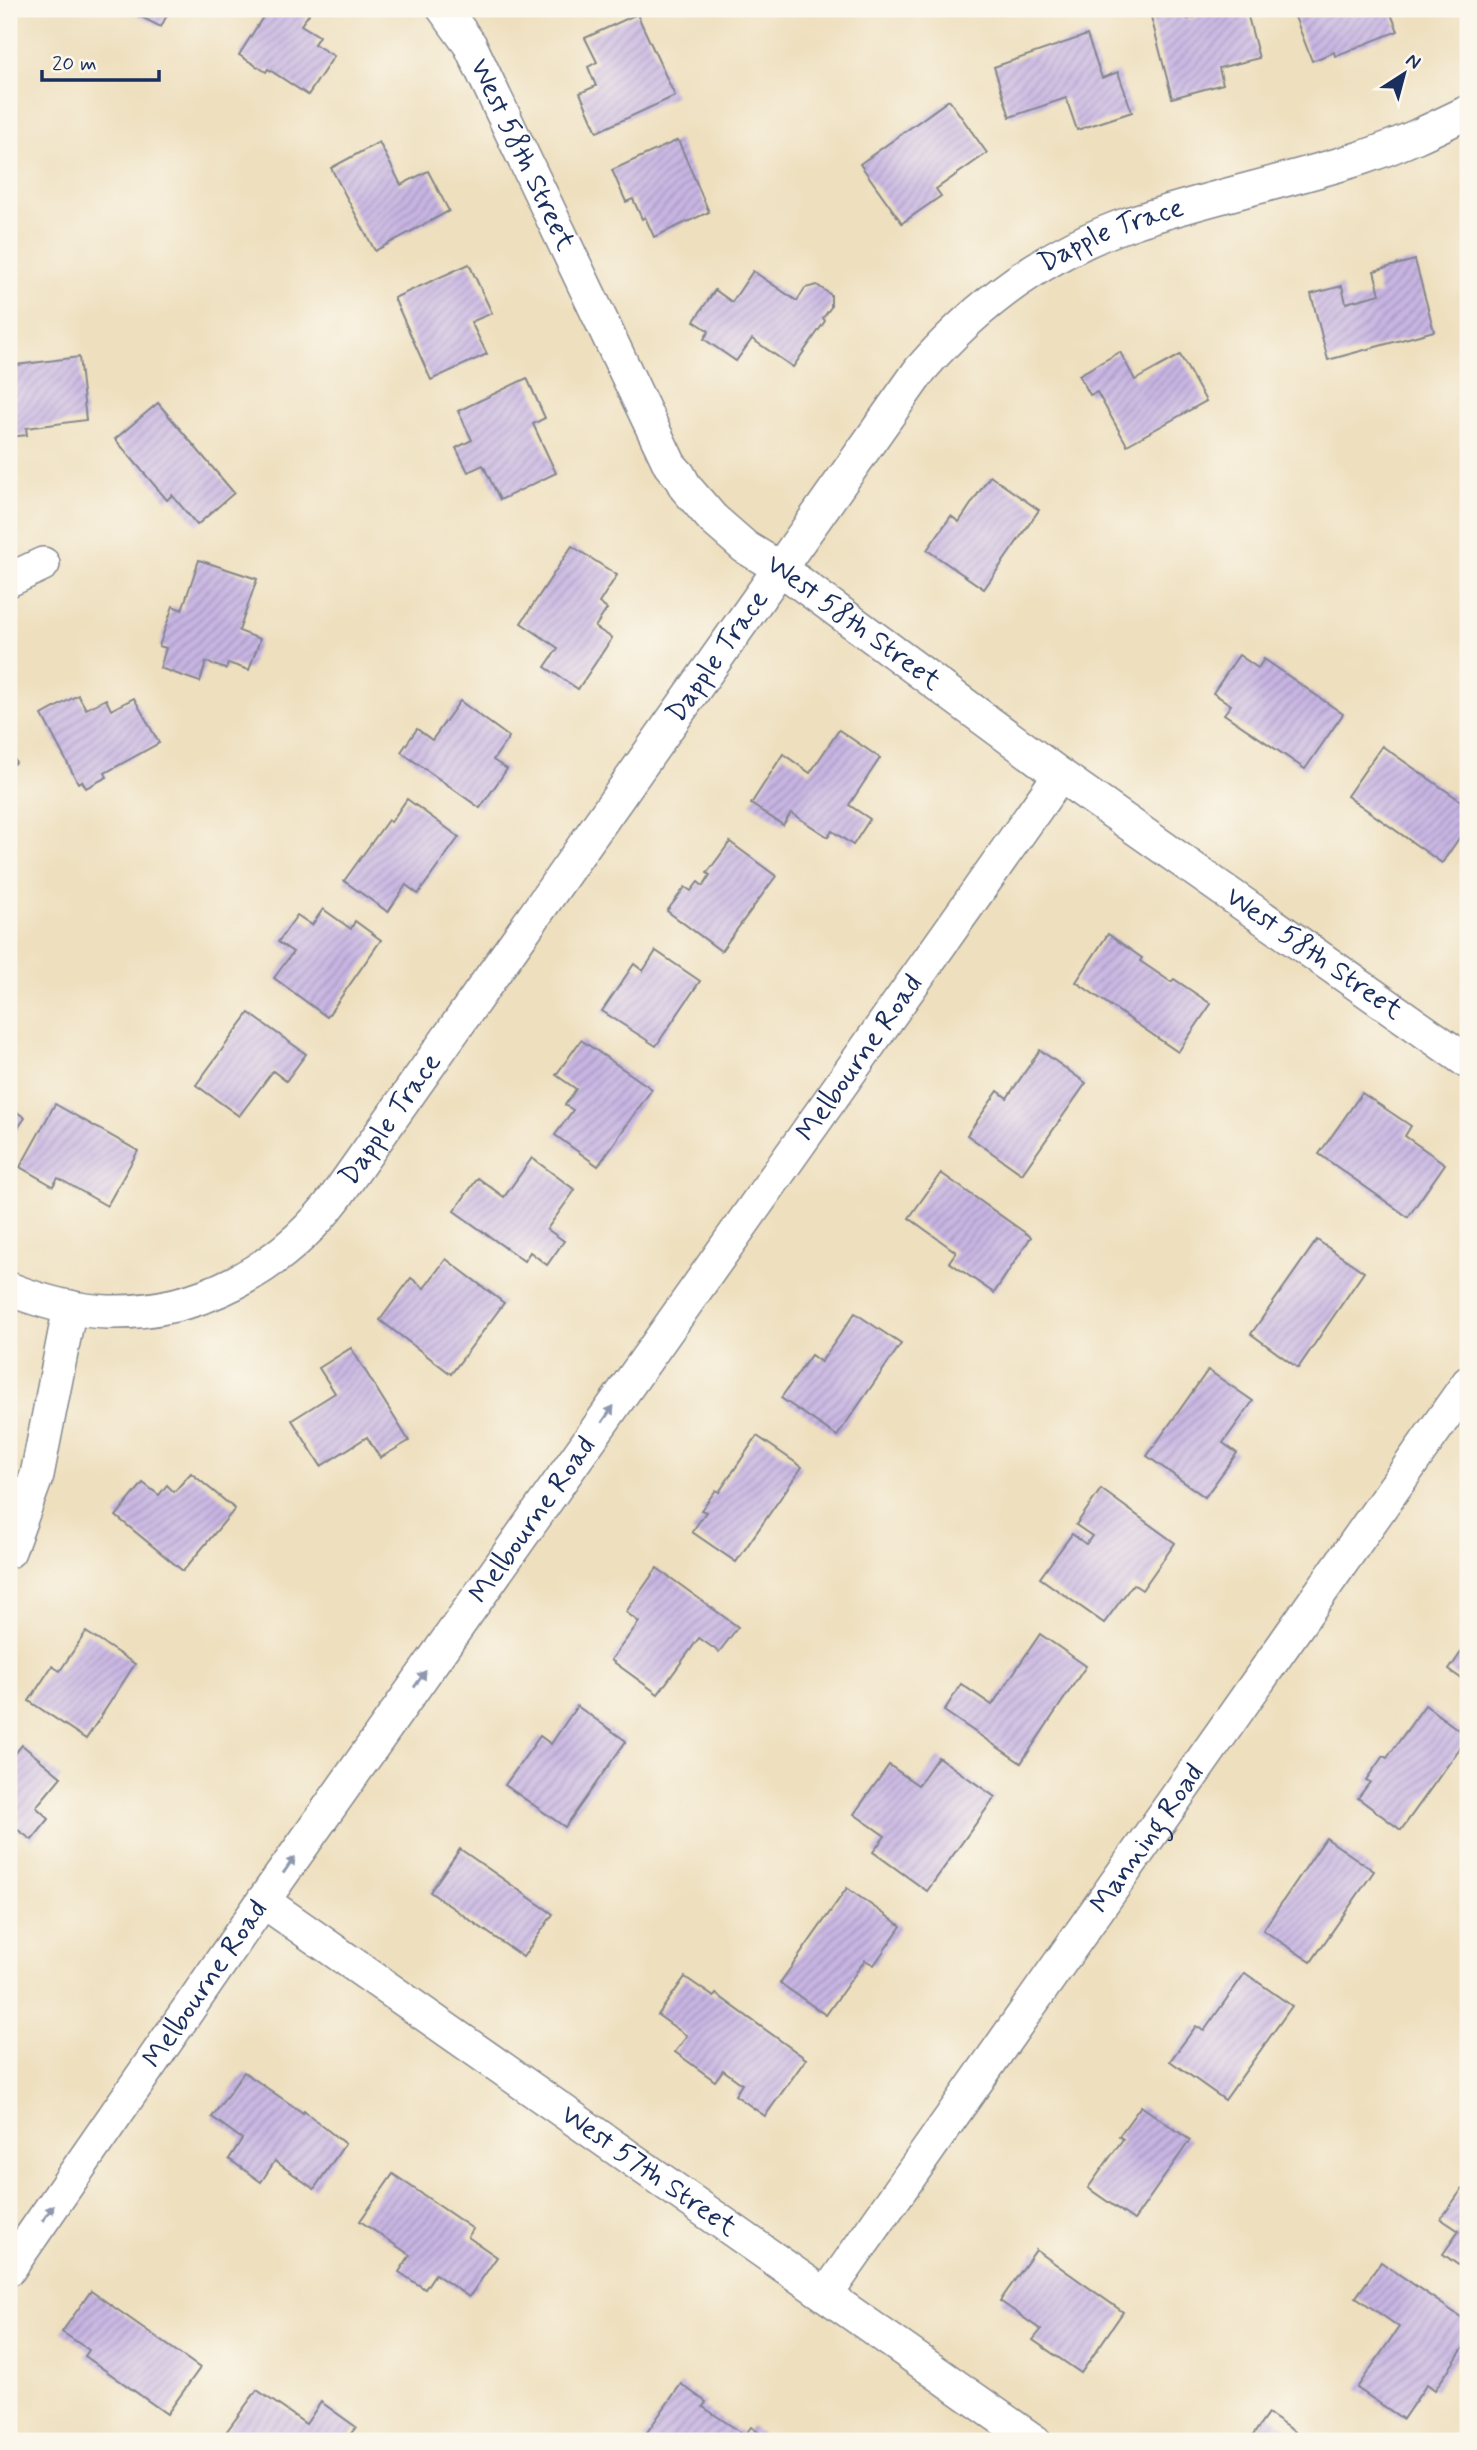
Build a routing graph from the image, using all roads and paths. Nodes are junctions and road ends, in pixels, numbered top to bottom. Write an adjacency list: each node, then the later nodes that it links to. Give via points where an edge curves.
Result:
1 (444, 9): 4 (street, West 58th Street, via 470,45 670,465 713,519)
2 (1468, 112): 4 (street, Dapple Trace, via 1363,157 1129,223 1024,276 981,307 920,370)
3 (43, 564): 5 (street)
4 (781, 569): 6 (street, West 58th Street); 9 (street, Dapple Trace, via 311,1227 267,1264 217,1292 144,1311)
5 (9, 580)
6 (1060, 775): 7 (street, West 58th Street); 12 (street, Melbourne Road, one-way to 6)
7 (1468, 1062)
8 (9, 1289): 9 (street, Dapple Trace)
9 (70, 1307): 11 (street, via 37,1475)
10 (1468, 1383): 14 (street, Manning Road)
11 (9, 1551)
12 (263, 1900): 13 (street, Melbourne Road, one-way to 12); 14 (street, West 57th Street)
13 (9, 2269)
14 (826, 2295): 15 (street, West 57th Street)
15 (1034, 2441)

